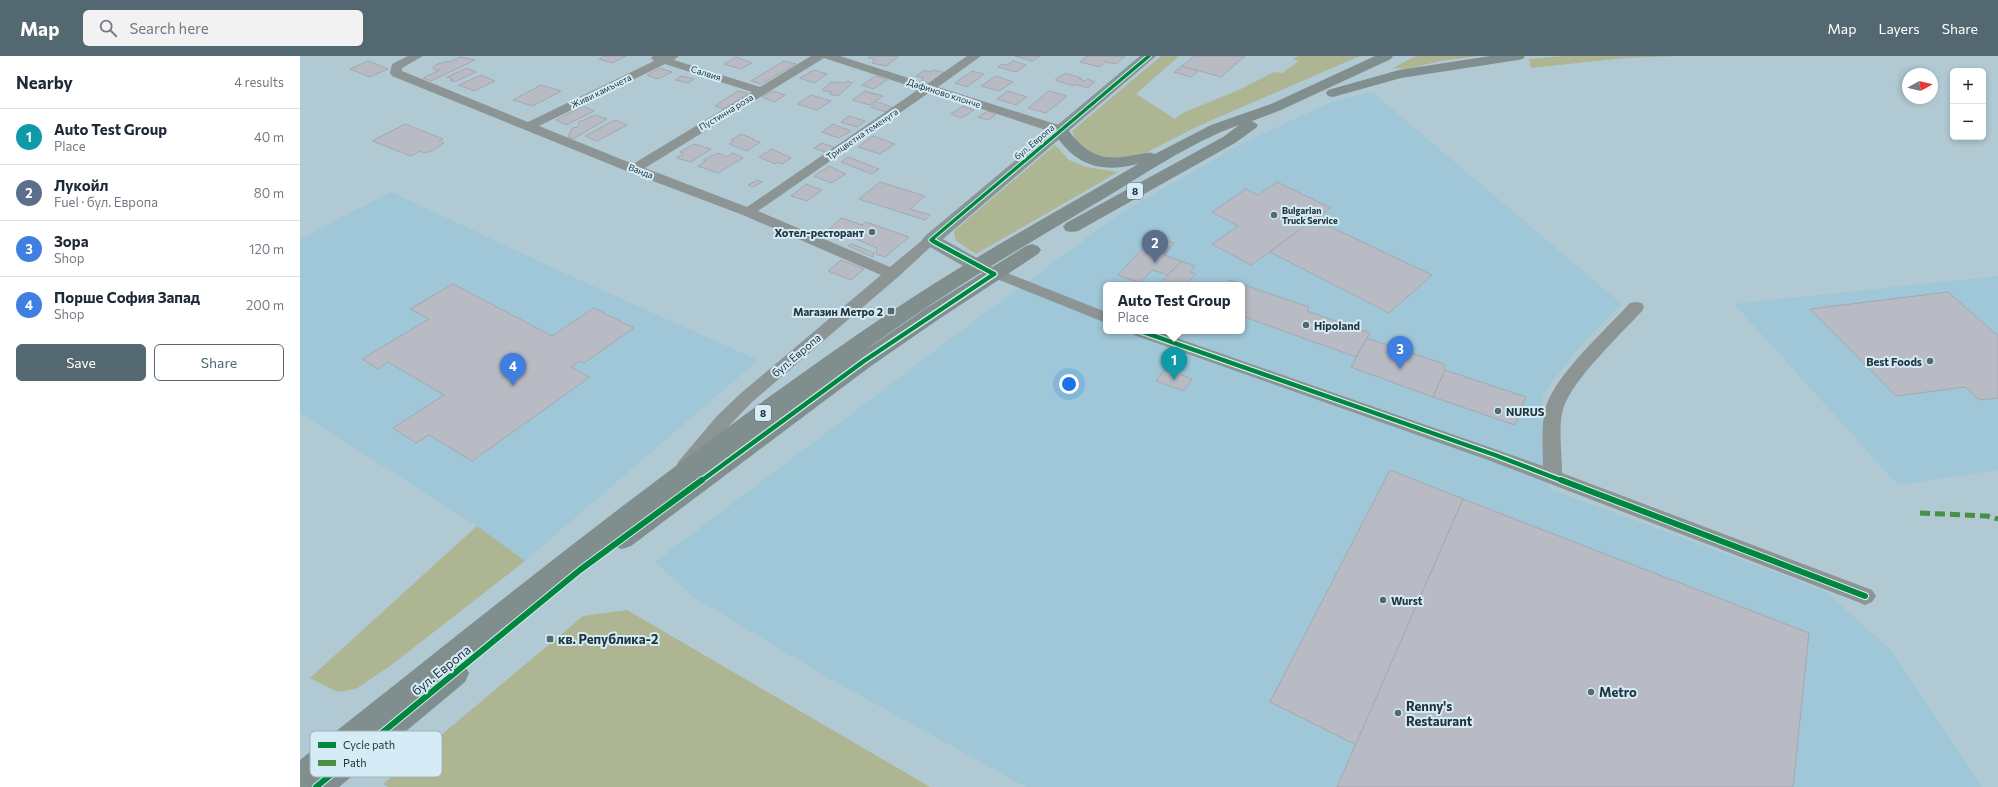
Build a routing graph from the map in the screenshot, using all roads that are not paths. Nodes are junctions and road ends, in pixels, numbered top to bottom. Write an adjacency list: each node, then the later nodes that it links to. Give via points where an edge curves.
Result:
1 (417, 56): 14 (street, Ванда, via 396,66 396,73)
2 (650, 56): 9 (street, Салвия)
3 (819, 56): 11 (street, Пустинна роза)
4 (828, 56): 10 (street, Дафиново клонче)
5 (975, 56): 10 (street, Трицветна теменуга)
6 (1149, 56): 15 (street, бул. Европа)
7 (1386, 56): 12 (main road, 8)
8 (1518, 56): 13 (main road, via 1399,74 1342,90)
9 (668, 58): 11 (street, Салвия); 14 (street, Живи камъчета)
10 (929, 88): 15 (street, Дафиново клонче); 18 (street, Трицветна теменуга)
11 (762, 90): 17 (street, Пустинна роза)
12 (1276, 107): 13 (main road, 8); 16 (main road, 8, via 1217,128)
13 (1256, 121): 20 (main road, 8, via 1229,140)
14 (529, 126): 17 (street, Ванда)
15 (1060, 130): 16 (main road, via 1068,143 1093,161 1110,164 1129,163); 19 (street, бул. Европа)
16 (1173, 151): 20 (main road, 8)
17 (634, 169): 18 (street, Ванда)
18 (748, 212): 21 (street, Ванда)
19 (931, 240): 20 (street); 21 (street, бул. Европа)
20 (985, 270): 23 (street); 26 (main road, 8, via 891,321); 27 (main road, 8, via 932,314)
21 (893, 274): 26 (street, бул. Европа, via 746,398 722,421)
22 (1636, 307): 25 (street, via 1558,398 1554,410)
23 (1103, 317)
24 (1149, 334): 25 (street, via 1291,382)
25 (1553, 477): 28 (street)
26 (674, 480): 27 (main road, 8)
27 (568, 571): 29 (main road, бул. Европа / 8); 30 (main road, бул. Европа / 8)
28 (1865, 596)
29 (362, 731)
30 (381, 731)
31 (310, 771): 33 (main road, бул. Европа / 8)
32 (328, 777): 34 (main road, бул. Европа / 8)
33 (300, 779)
34 (316, 787)

